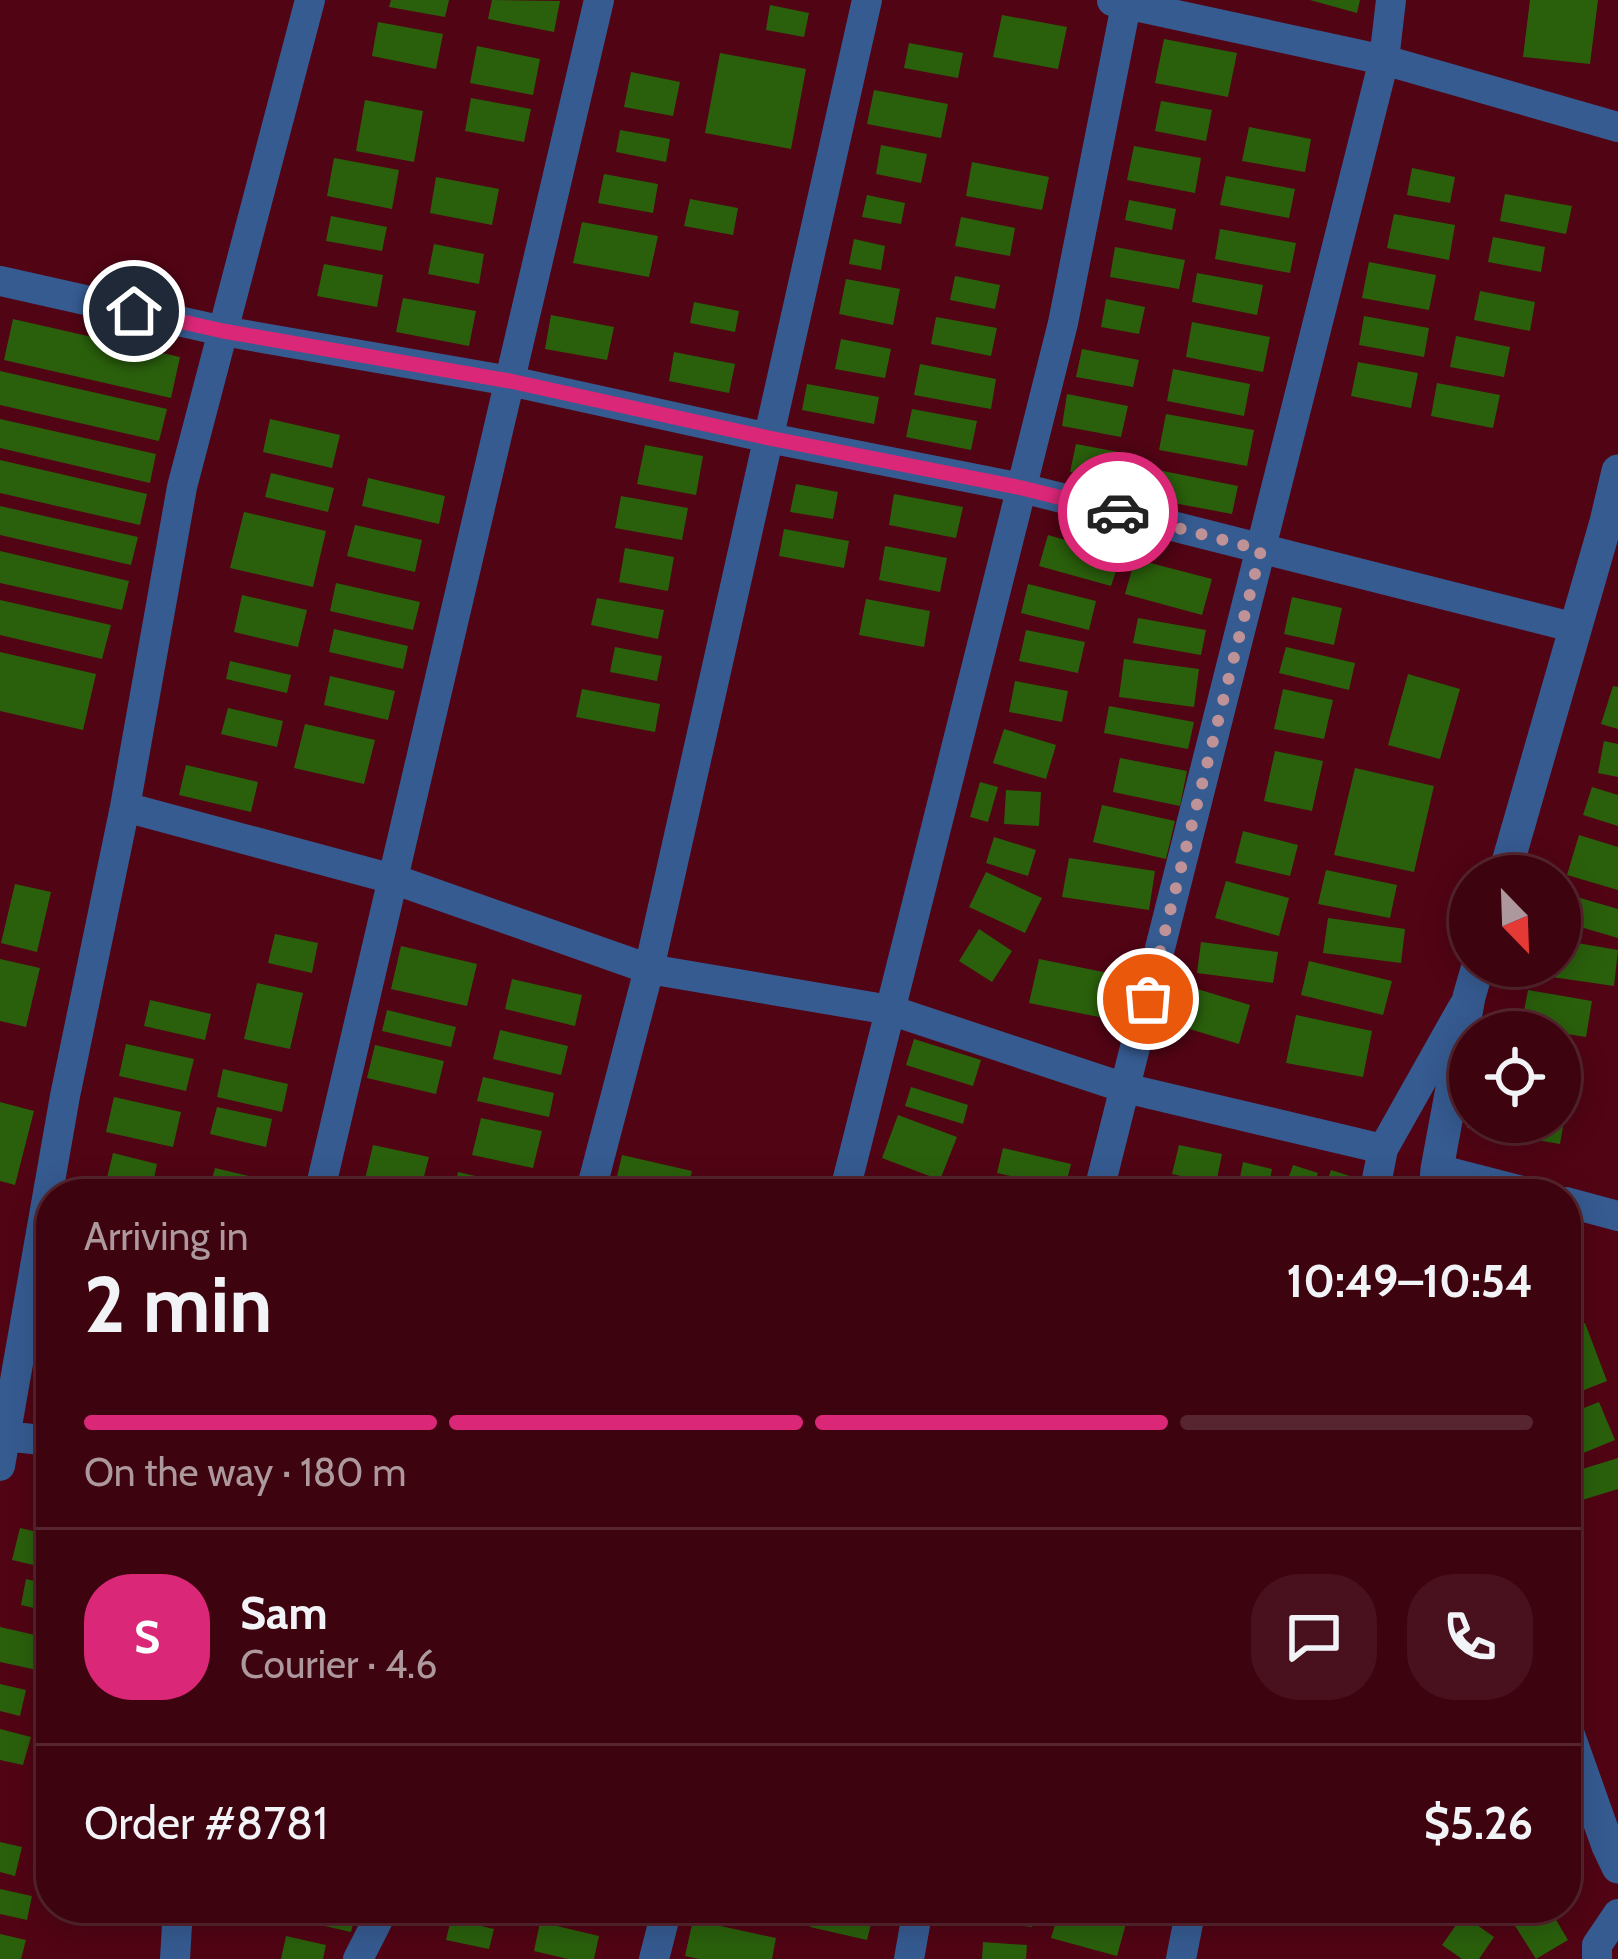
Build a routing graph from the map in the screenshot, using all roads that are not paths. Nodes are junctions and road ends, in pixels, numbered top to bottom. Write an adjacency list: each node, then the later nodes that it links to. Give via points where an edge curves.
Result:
1 (310, 0): 9 (street)
2 (599, 0): 10 (street)
3 (867, 0): 11 (street)
4 (1391, 0): 6 (street)
5 (1120, 2): 6 (street); 13 (street, via 1063,323)
6 (1384, 60): 7 (street); 15 (street)
7 (1618, 127)
8 (0, 281): 9 (street)
9 (223, 331): 10 (street); 17 (street, via 182,487)
10 (510, 381): 11 (street); 19 (street)
11 (769, 438): 13 (street); 20 (street)
12 (1618, 471): 14 (street)
13 (1022, 488): 15 (street); 23 (street)
14 (1612, 524): 16 (street)
15 (1261, 550): 16 (street); 24 (street)
16 (1576, 628): 18 (street)
17 (125, 808): 19 (street); 26 (street)
18 (1510, 855)
19 (393, 879): 20 (street); 27 (street)
20 (649, 969): 23 (street); 28 (street)
21 (1470, 987): 25 (street)
22 (1472, 987): 32 (street)
23 (890, 1010): 24 (street); 29 (street)
24 (1125, 1088): 25 (street); 30 (street)
25 (1383, 1149): 31 (street)
26 (51, 1179)
27 (323, 1179)
28 (594, 1179)
29 (848, 1179)
30 (1102, 1179)
31 (1377, 1179)
32 (1436, 1179)
33 (1581, 1206): 34 (street)
34 (1618, 1216)
35 (36, 1262): 37 (street)
36 (36, 1444): 37 (street)
37 (3, 1451)
38 (1581, 1770): 39 (street)
39 (1618, 1867)
40 (1618, 1914): 51 (street)
41 (177, 1923): 46 (street)
42 (376, 1923): 47 (street)
43 (663, 1923): 48 (street)
44 (916, 1923): 49 (street)
45 (1188, 1923): 50 (street)
46 (175, 1959)
47 (358, 1959)
48 (654, 1959)
49 (910, 1959)
50 (1181, 1959)
51 (1597, 1959)

